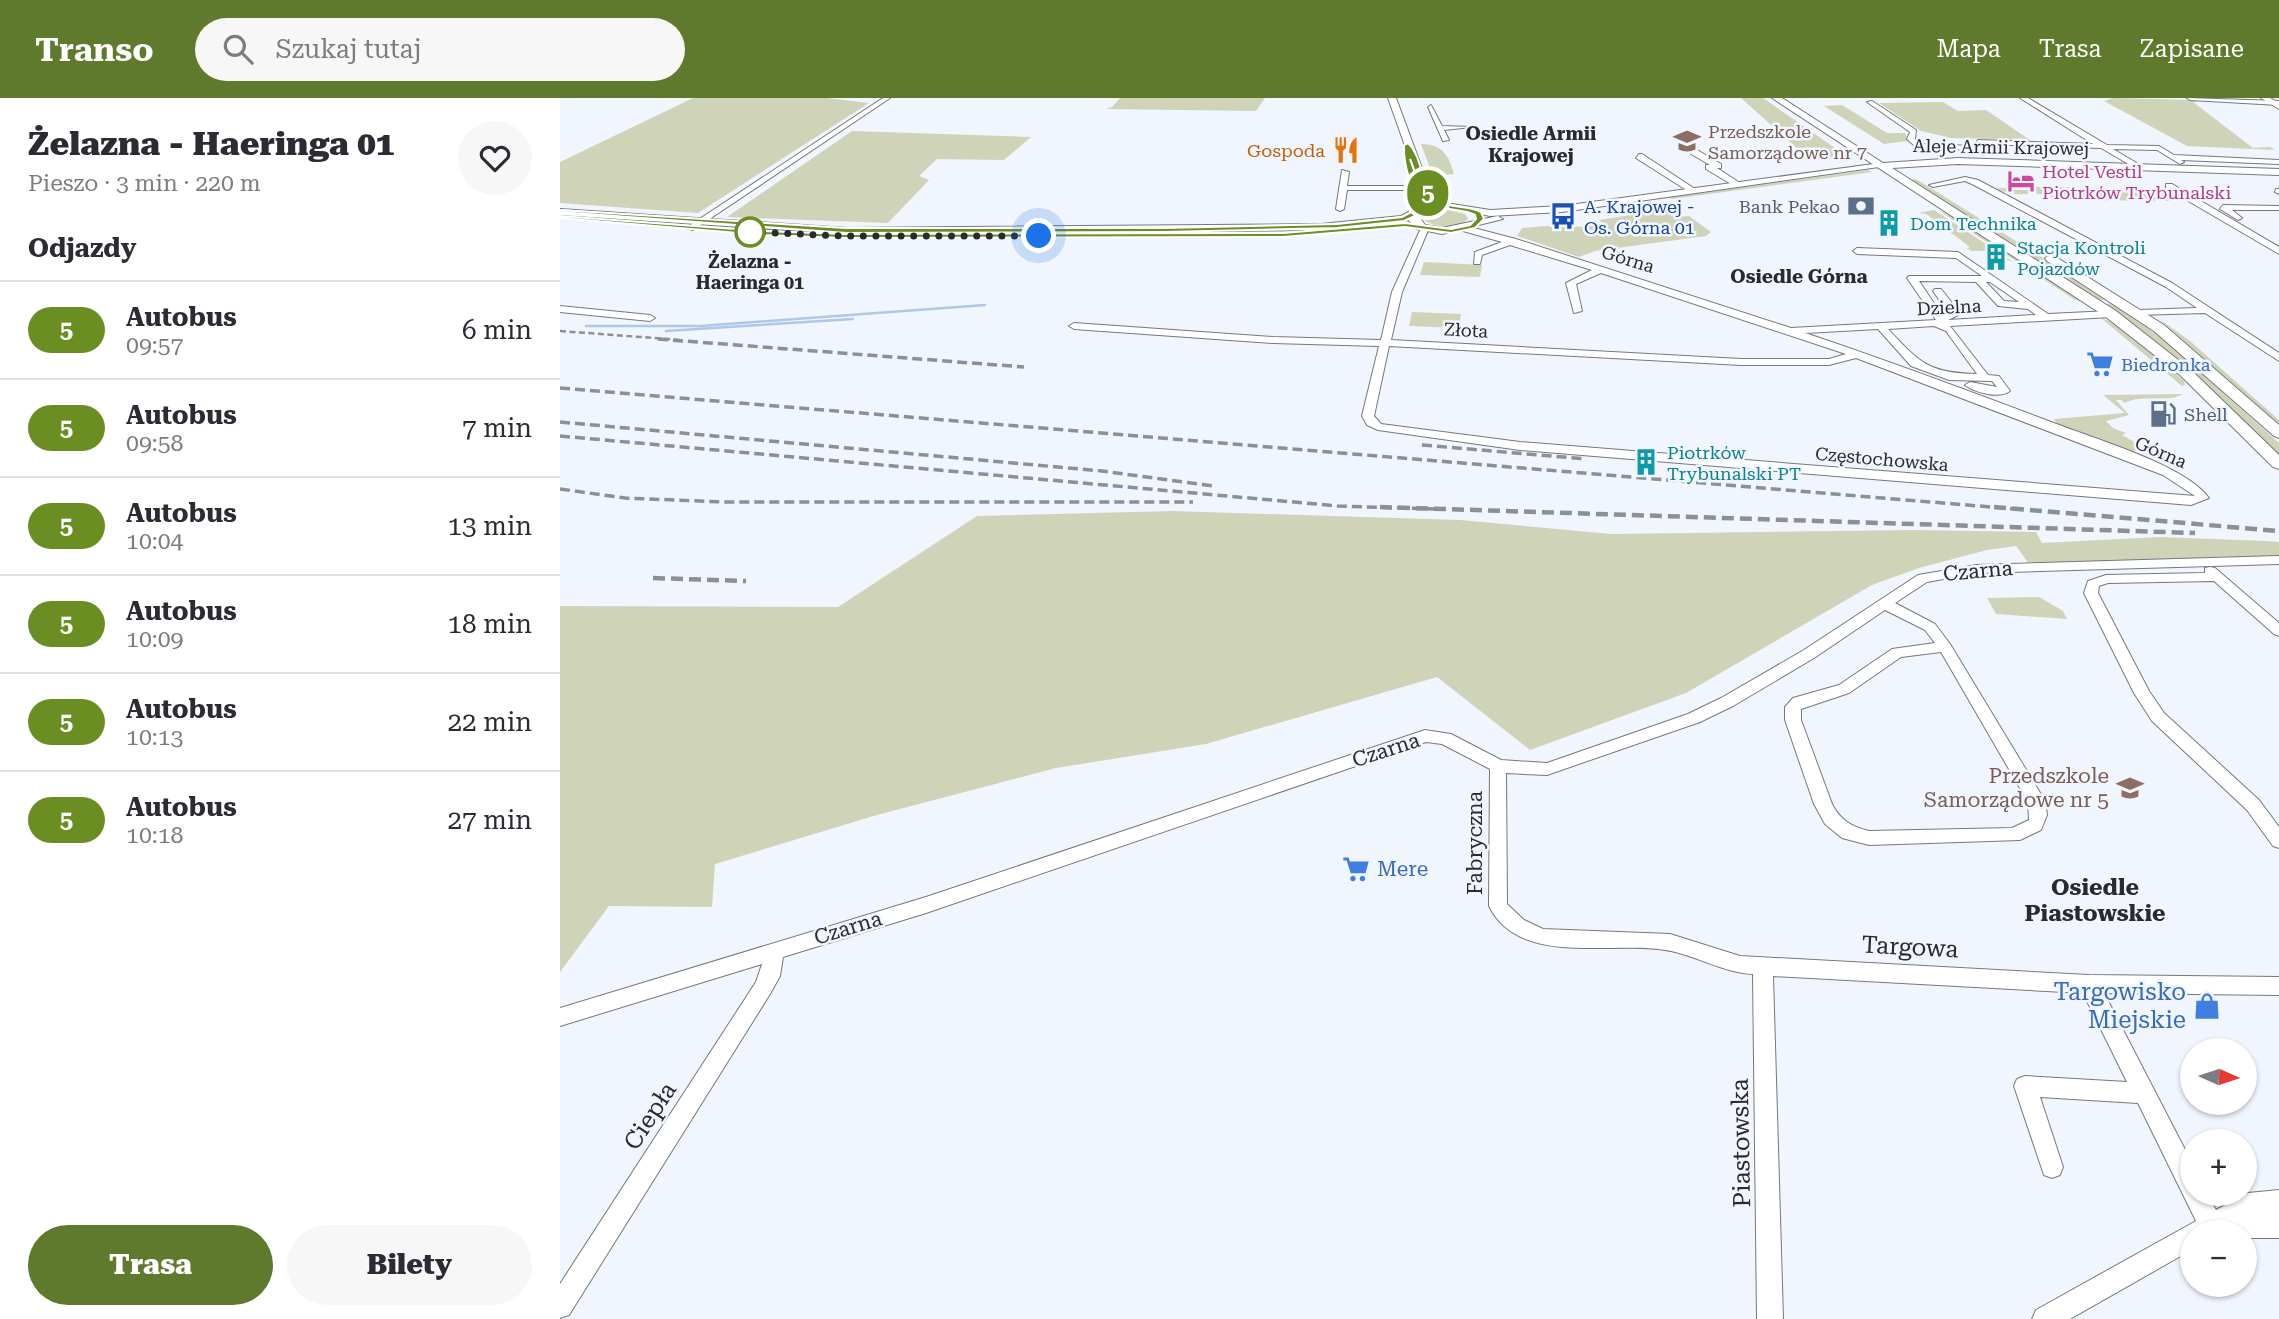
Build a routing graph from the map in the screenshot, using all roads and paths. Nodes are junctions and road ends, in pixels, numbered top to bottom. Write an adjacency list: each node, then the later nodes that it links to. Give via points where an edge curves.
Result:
1 (887, 98): 45 (street)
2 (1392, 98): 34 (street)
3 (1776, 98): 13 (main road)
4 (1794, 98): 23 (main road)
5 (2023, 98): 14 (street)
6 (2190, 98): 8 (street)
7 (1870, 102): 14 (street, via 1914,131 1911,139 1917,146 1980,150 1978,142)
8 (2274, 103)
9 (1431, 107): 11 (street)
10 (1469, 127): 11 (street)
11 (1440, 128): 12 (street)
12 (1445, 141)
13 (1848, 145): 21 (main road); 25 (street, via 1858,160)
14 (2105, 147): 18 (street, via 2159,148); 22 (street)
15 (1689, 149): 30 (street)
16 (1892, 153): 19 (main road)
17 (1639, 156): 35 (street)
18 (2172, 157): 20 (street); 24 (street)
19 (1944, 161): 22 (main road, Aleje Armii Krajowej); 23 (main road, Aleje Armii Krajowej)
20 (2279, 162)
21 (1881, 166): 23 (main road); 25 (street)
22 (2137, 167): 24 (main road, Aleje Armii Krajowej)
23 (1895, 168): 26 (main road, Aleje Armii Krajowej); 43 (street, Aleje Armii Krajowej, via 1637,207); 68 (main road)
24 (2188, 169): 28 (main road, Aleje Armii Krajowej)
25 (1846, 170): 30 (street)
26 (1910, 171): 29 (main road, Aleje Armii Krajowej, via 1979,168); 31 (main road)
27 (1345, 172): 33 (street)
28 (2279, 172)
29 (2279, 178)
30 (1739, 185): 35 (street)
31 (1933, 185): 44 (main road); 65 (street, via 1975,182)
32 (2169, 186): 46 (street)
33 (1343, 188): 34 (street); 39 (street)
34 (1420, 188): 36 (street); 37 (street)
35 (1694, 191): 43 (street, via 1555,210 1490,213)
36 (1443, 205): 37 (street); 43 (street)
37 (1425, 208): 41 (street)
38 (2279, 208): 47 (street, via 2223,207)
39 (1340, 209)
40 (560, 212): 45 (street)
41 (1413, 216): 45 (street, via 1321,227 1165,230 846,231); 48 (street)
42 (560, 218): 45 (street)
43 (1474, 222): 49 (street); 50 (street, Górna)
44 (1992, 222)
45 (695, 225): 48 (street, via 845,236 1249,236)
46 (2236, 226): 47 (street); 55 (street)
47 (2252, 226): 51 (street)
48 (1422, 227): 49 (street); 52 (street)
49 (1440, 231): 52 (street)
50 (1511, 241): 58 (street, via 1478,254); 59 (street, Górna)
51 (2279, 241)
52 (1419, 243): 75 (street, via 1399,286)
53 (2039, 250): 67 (main road)
54 (1857, 251): 56 (street)
55 (2279, 251)
56 (1926, 253): 57 (street); 61 (street, via 1958,255)
57 (1932, 261)
58 (1477, 262)
59 (1601, 269): 66 (street, via 1570,283); 74 (street, Górna)
60 (1979, 279): 61 (street); 63 (street, via 2001,304); 71 (street, via 1942,274 1912,278)
61 (1992, 279): 63 (street)
62 (1938, 291): 71 (street, via 1952,309 1953,315)
63 (2031, 306): 70 (street)
64 (560, 309): 69 (street)
65 (2209, 310): 67 (street); 77 (street)
66 (1577, 311)
67 (2139, 313): 80 (main road)
68 (2111, 314): 70 (street, Dzielna); 81 (main road, via 2186,373)
69 (650, 318)
70 (2047, 318): 71 (street, Dzielna)
71 (1945, 323): 73 (street, Dzielna); 79 (street)
72 (1074, 326): 75 (street, Złota)
73 (1880, 326): 74 (street, Dzielna); 78 (street, via 1913,363)
74 (1790, 331): 76 (street, Górna)
75 (1384, 343): 76 (street, Złota, via 1751,362 1829,362); 82 (street, Częstochowska, via 1368,416 1375,426 1396,432 2027,489 2201,499 2202,494)
76 (1854, 355): 82 (street, Górna)
77 (2279, 358)
78 (1949, 377): 79 (street); 79 (street, via 1985,390 2005,391 1995,378)
79 (1985, 378)
80 (2279, 433)
81 (2279, 464)
82 (2192, 486)
83 (2279, 560): 84 (street, Czarna)
84 (2201, 563): 85 (street); 86 (street, Czarna, via 1950,571 1923,578)
85 (2217, 577): 87 (street); 90 (street, via 2106,579 2093,584 2091,593 2158,717 2253,805)
86 (1886, 604): 88 (street, via 1930,627); 89 (street, Czarna, via 1798,661 1694,718 1547,769)
87 (2279, 631)
88 (1945, 647): 88 (street, via 1897,653 1844,689 1799,702 1793,708 1793,720 1823,804 1841,829 1869,838 2012,835 2027,832 2036,824 2036,801)
89 (1498, 766): 91 (street, Fabryczna, via 1497,906 1513,923); 92 (street, Czarna, via 1446,738 1425,736 926,905)
90 (2279, 841)
91 (1543, 937): 93 (street, Targowa, via 1670,942 1731,964)
92 (774, 951): 96 (street, Czarna); 105 (street, Ciepła, via 763,988)
93 (1763, 966): 94 (street, Targowa); 106 (street, Piastowska)
94 (2089, 984): 95 (street, Targowa); 97 (street)
95 (2279, 986)
96 (560, 1017)
97 (2143, 1093): 98 (street); 99 (street, via 2025,1086)
98 (2180, 1165)
99 (2052, 1167)
100 (2279, 1202): 101 (street, via 2248,1205)
101 (2221, 1220)
102 (2279, 1226): 103 (street)
103 (2257, 1227)
104 (2180, 1243): 107 (street)
105 (560, 1306)
106 (1770, 1319)
107 (2045, 1319)

